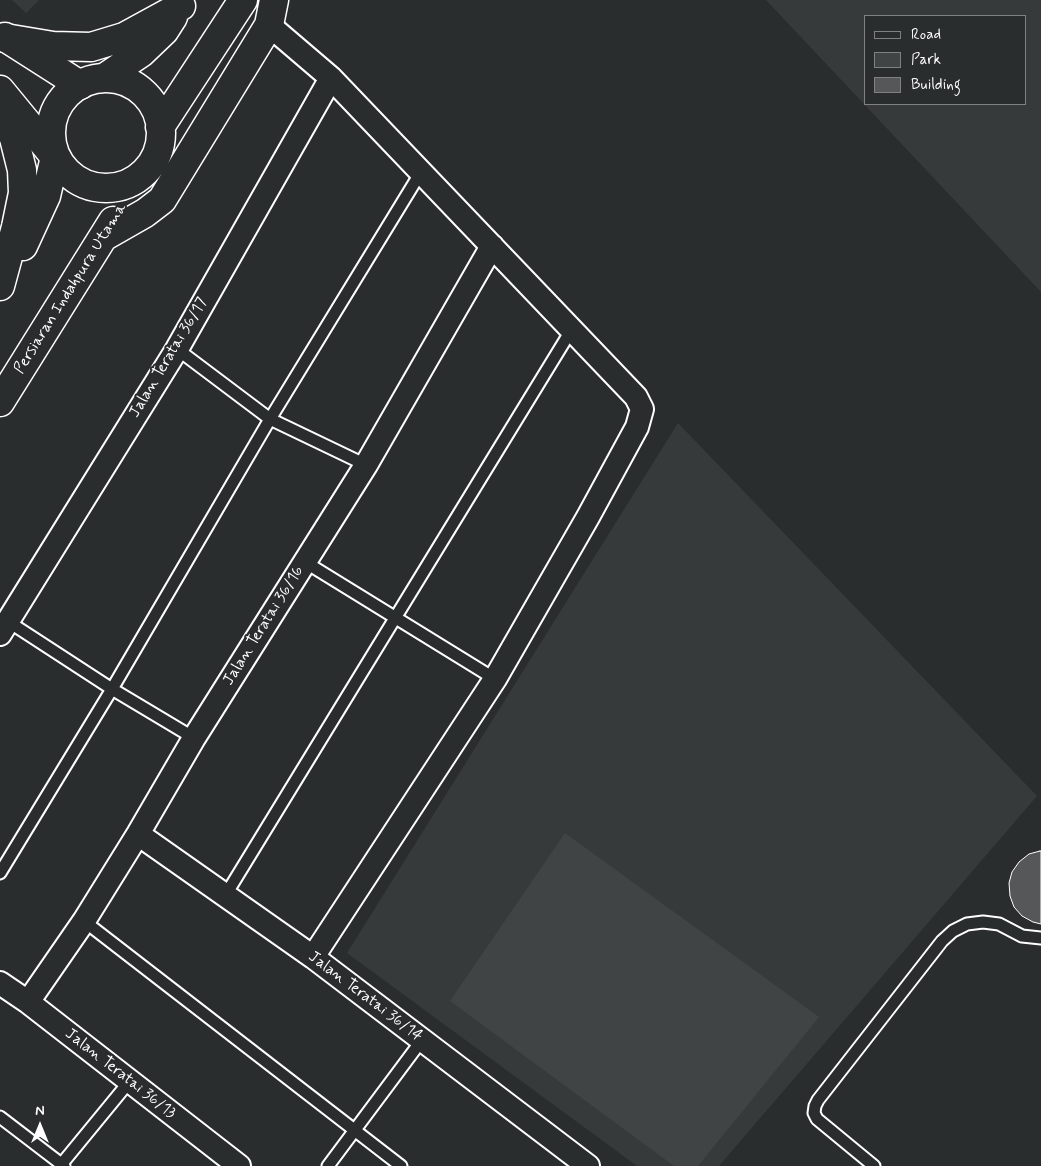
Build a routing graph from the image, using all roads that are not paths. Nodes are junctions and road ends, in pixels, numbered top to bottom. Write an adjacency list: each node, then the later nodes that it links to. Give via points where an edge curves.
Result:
1 (243, 0): 9 (main road)
2 (183, 3): 4 (main road, via 124,37 91,47 53,46); 6 (main road, via 164,31 141,53)
3 (272, 12): 5 (street); 13 (main road, via 162,200 146,213)
4 (3, 35): 6 (main road)
5 (331, 78): 11 (street); 17 (street, Jalan Teratai 36/17)
6 (92, 81): 9 (main road, via 120,80 135,86 156,111); 10 (main road, via 65,96 55,111 50,130)
7 (0, 90): 10 (main road)
8 (0, 110): 15 (main road, via 14,138 22,170 23,193)
9 (160, 126): 12 (main road, via 160,145 153,162)
10 (55, 157): 12 (main road, via 78,181 94,187 127,184); 15 (main road, via 46,196)
11 (421, 172): 14 (street); 19 (lane)
12 (142, 175): 13 (main road, Persiaran Indahpura Utama)
13 (103, 236): 18 (main road, Persiaran Indahpura Utama)
14 (492, 246): 16 (street); 20 (street, Jalan Teratai 36/16)
15 (0, 286)
16 (572, 329): 22 (lane); 24 (street, via 636,396 642,410 637,427 593,509)
17 (177, 349): 19 (lane); 23 (street, Jalan Teratai 36/17)
18 (0, 402)
19 (270, 419): 20 (lane); 25 (lane)
20 (366, 465): 21 (street, Jalan Teratai 36/16)
21 (305, 562): 22 (lane); 26 (street, Jalan Teratai 36/16)
22 (395, 618): 24 (lane); 29 (lane)
23 (4, 628): 25 (lane)
24 (495, 680): 32 (street)
25 (112, 689): 26 (lane); 28 (lane)
26 (194, 738): 27 (street, Jalan Teratai 36/16)
27 (138, 834): 29 (street, Jalan Teratai 36/14); 30 (street, Jalan Teratai 36/16)
28 (0, 873)
29 (225, 896): 32 (street, Jalan Teratai 36/14)
30 (84, 921): 34 (street, Jalan Teratai 36/16); 38 (lane)
31 (1041, 938): 44 (lane, via 1022,936 999,924 983,922 967,924 953,931 818,1100 814,1113 817,1119)
32 (313, 957): 35 (street, Jalan Teratai 36/14)
33 (0, 983): 34 (street, Jalan Teratai 36/13)
34 (28, 1002): 36 (street, Jalan Teratai 36/13)
35 (422, 1040): 38 (lane); 43 (street, Jalan Teratai 36/14)
36 (129, 1082): 39 (lane); 40 (street, Jalan Teratai 36/13)
37 (0, 1117): 39 (lane)
38 (354, 1131): 41 (lane); 42 (lane)
39 (62, 1165)
40 (239, 1166)
41 (328, 1166)
42 (401, 1166)
43 (588, 1166)
44 (874, 1166)

